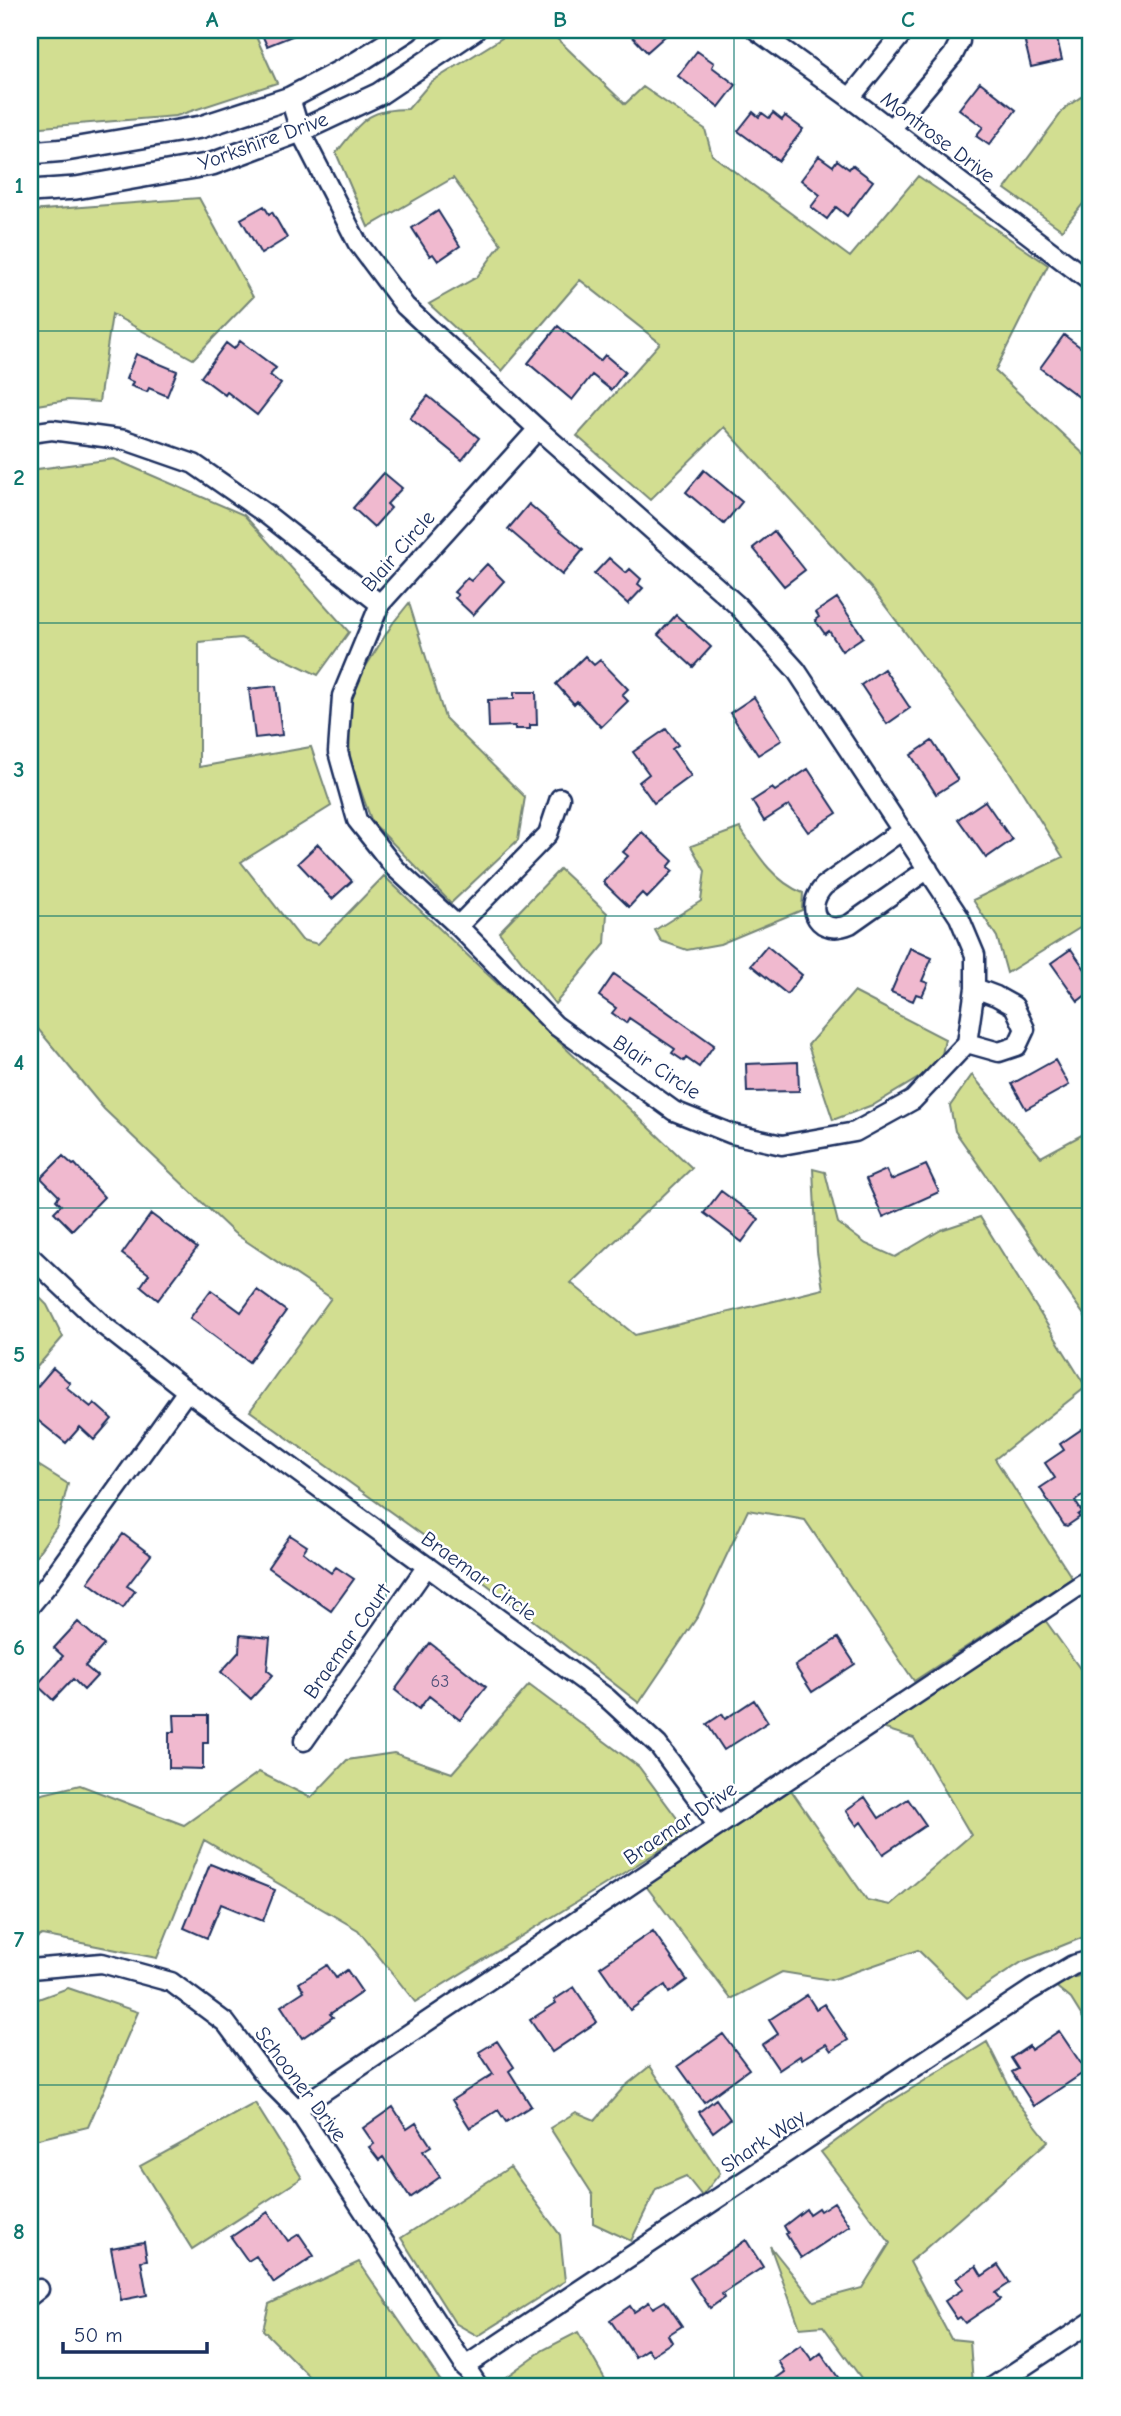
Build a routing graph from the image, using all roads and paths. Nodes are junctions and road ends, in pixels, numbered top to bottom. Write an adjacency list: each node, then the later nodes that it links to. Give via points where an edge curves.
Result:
1 (408, 30): 6 (street, Yorkshire Drive)
2 (474, 30): 9 (street, Yorkshire Drive, via 379,94)
3 (756, 30): 7 (street, Montrose Drive)
4 (905, 30): 7 (street)
5 (960, 30): 8 (street, via 953,55)
6 (290, 98): 9 (street); 10 (street, Yorkshire Drive, via 201,127)
7 (850, 98): 8 (street, Montrose Drive)
8 (891, 129): 12 (street, Montrose Drive)
9 (300, 131): 11 (street, Yorkshire Drive, via 212,164 76,188); 13 (street, via 357,242 405,306)
10 (30, 153)
11 (30, 191)
12 (1091, 282)
13 (538, 429): 15 (street, Blair Circle); 17 (street, via 737,605 796,670)
14 (30, 433): 15 (street, via 52,430 125,440 194,464)
15 (380, 604): 19 (street, Blair Circle, via 342,696 338,752 357,820 395,868)
16 (560, 798): 19 (street, via 548,834)
17 (901, 831): 18 (street); 18 (street, via 824,886 813,907 817,919 827,927 850,925)
18 (928, 869): 20 (street, via 959,917 975,955)
19 (458, 926): 21 (street, Blair Circle, via 555,1025 674,1111 732,1134 782,1145 855,1132 913,1100)
20 (975, 988): 21 (street); 21 (street, via 1014,1006 1025,1029 1017,1046 999,1052)
21 (967, 1044)
22 (30, 1256): 23 (street, Braemar Circle, via 103,1325)
23 (187, 1391): 24 (street, Braemar Circle); 26 (street)
24 (428, 1566): 27 (street, Braemar Court); 28 (street, Braemar Circle, via 607,1698 658,1745)
25 (1091, 1578): 28 (street, Braemar Drive)
26 (30, 1606)
27 (304, 1741)
28 (718, 1826): 31 (street, Braemar Drive)
29 (1091, 1960): 33 (street, Shark Way, via 1073,1965 1031,1990)
30 (30, 1969): 31 (street, Schooner Drive, via 102,1963 170,1982 226,2023 270,2082)
31 (297, 2109): 33 (street, Schooner Drive)
32 (1091, 2322): 35 (street)
33 (464, 2367): 34 (street, Schooner Drive)
34 (478, 2386)
35 (995, 2386)

